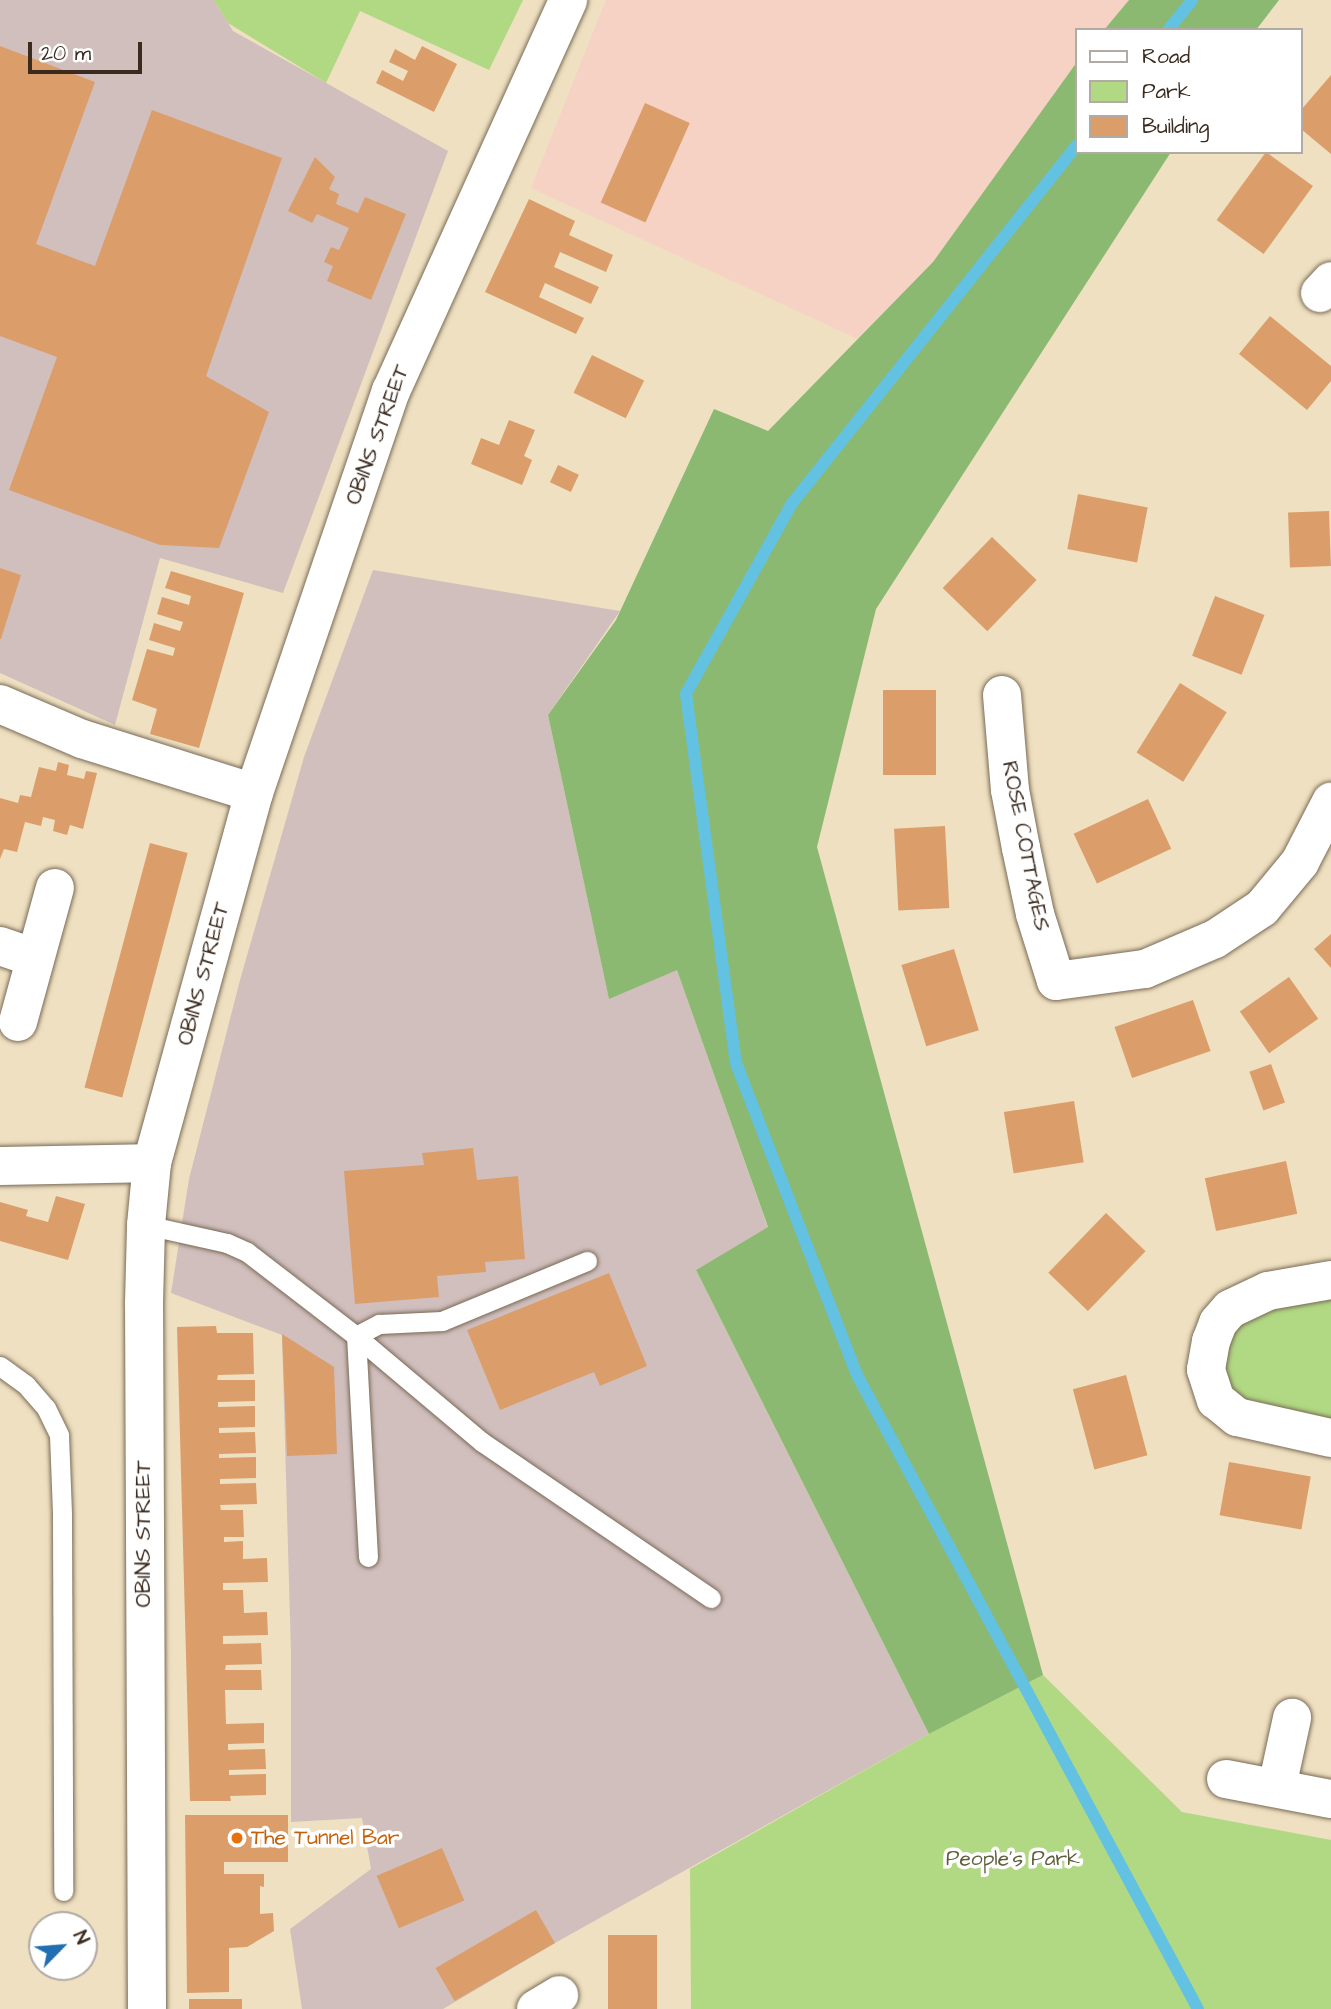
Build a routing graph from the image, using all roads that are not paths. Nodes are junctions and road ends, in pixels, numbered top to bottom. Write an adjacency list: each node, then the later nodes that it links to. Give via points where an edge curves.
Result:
1 (568, 0): 4 (street, OBINS STREET, via 391,391)
2 (1002, 695): 5 (street, ROSE COTTAGES, via 1015,813 1035,914 1056,981 1145,969 1215,939 1262,908 1300,862)
3 (0, 704): 4 (street, via 82,739)
4 (254, 793): 10 (street, OBINS STREET)
5 (1331, 802)
6 (55, 888): 8 (street)
7 (0, 946): 8 (street)
8 (35, 958): 9 (street)
9 (18, 1022)
10 (152, 1163): 11 (street); 12 (street, OBINS STREET)
11 (0, 1166)
12 (146, 1226): 15 (lane, via 227,1243 247,1252); 25 (street, OBINS STREET)
13 (587, 1261): 15 (lane, via 442,1321 379,1324)
14 (1331, 1280): 17 (street, via 1268,1291 1230,1309 1217,1323 1206,1370 1216,1400 1237,1417)
15 (356, 1336): 18 (lane); 19 (lane, via 482,1442)
16 (0, 1366): 24 (lane, via 40,1400 59,1435)
17 (1331, 1438)
18 (368, 1557)
19 (711, 1598)
20 (1292, 1718): 22 (street)
21 (1226, 1779): 22 (street)
22 (1277, 1787): 23 (street)
23 (1331, 1799)
24 (63, 1891)
25 (148, 2009)

